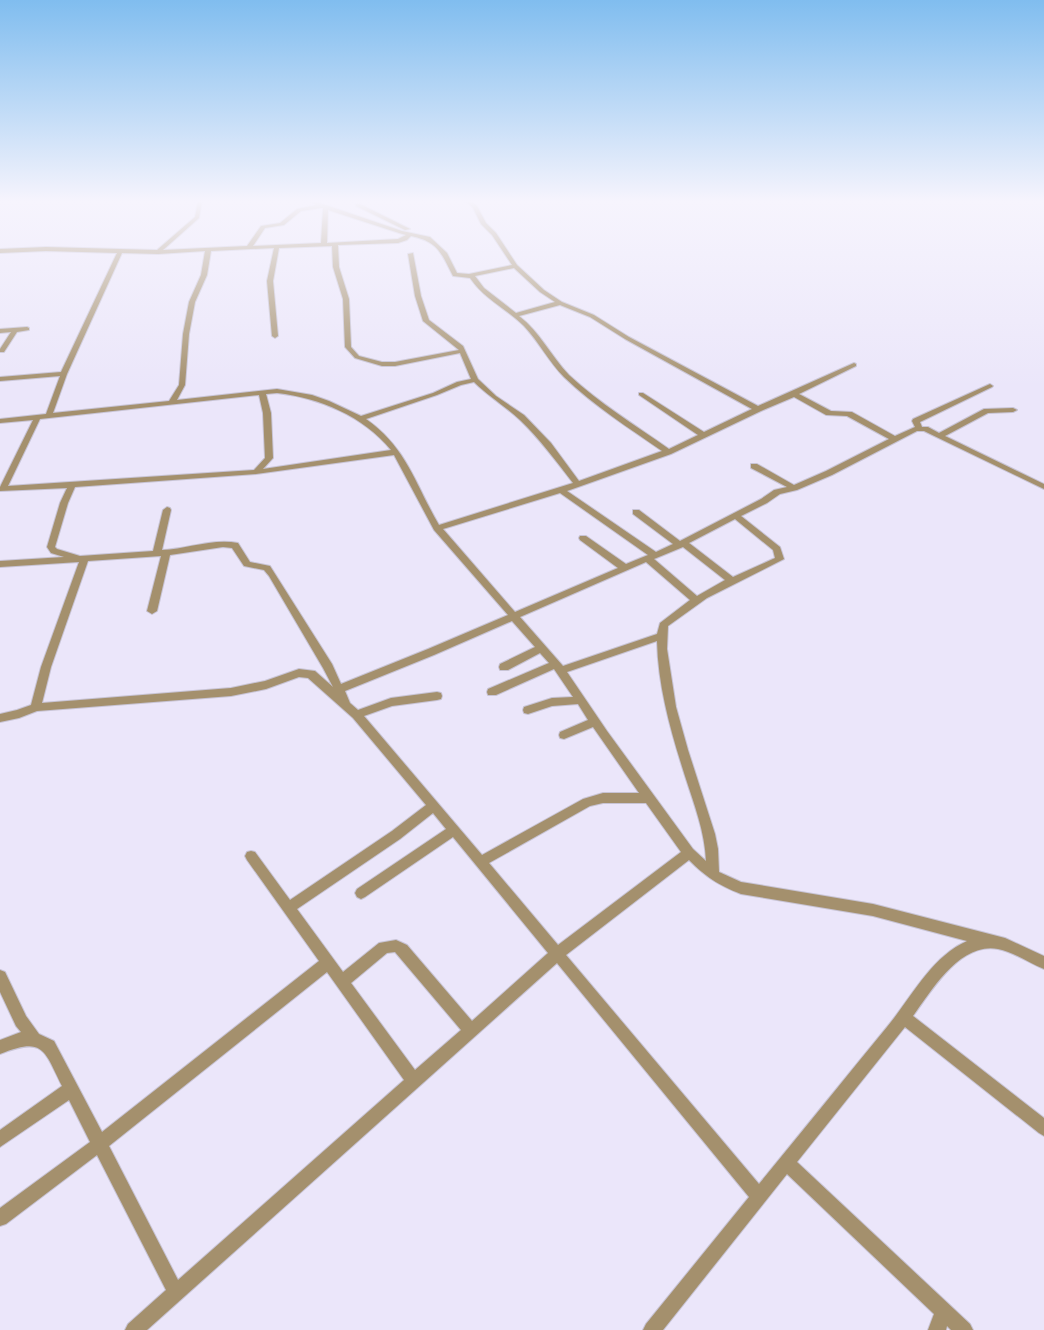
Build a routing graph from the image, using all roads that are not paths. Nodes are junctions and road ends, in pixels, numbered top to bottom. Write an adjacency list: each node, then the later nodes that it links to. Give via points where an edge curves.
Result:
1 (115, 263): 19 (street)
2 (206, 263): 26 (street, via 192,302 182,384)
3 (274, 263): 15 (street, via 270,281)
4 (336, 263): 17 (street, via 346,299 348,347 357,357 395,364)
5 (413, 263): 17 (street, via 426,321)
6 (449, 263): 9 (street, via 455,275)
7 (513, 263): 8 (street)
8 (515, 266): 9 (street); 10 (street)
9 (471, 275): 11 (street, via 480,288)
10 (560, 303): 11 (street); 27 (street, via 592,316)
11 (515, 315): 38 (street, via 565,374 599,404)
12 (15, 330): 13 (street); 14 (street); 16 (street)
13 (27, 330)
14 (0, 331)
15 (275, 336)
16 (2, 351)
17 (463, 351): 21 (street)
18 (854, 365): 25 (street)
19 (64, 374): 20 (street); 29 (street)
20 (0, 379)
21 (475, 380): 31 (street); 41 (street, via 522,418)
22 (990, 386): 33 (street, via 916,421)
23 (262, 393): 26 (street); 31 (street, via 293,392); 40 (street, via 269,458)
24 (641, 394): 34 (street)
25 (794, 394): 27 (street); 36 (street, via 829,414 849,414)
26 (171, 403): 29 (street)
27 (758, 409): 34 (street)
28 (1013, 410): 35 (street, via 986,411)
29 (48, 417): 30 (street)
30 (37, 418): 32 (street); 45 (street)
31 (360, 418): 37 (street)
32 (0, 421)
33 (920, 428): 35 (street); 36 (street)
34 (704, 435): 38 (street)
35 (939, 436): 43 (street)
36 (895, 439): 44 (street)
37 (396, 452): 40 (street); 50 (street)
38 (668, 452): 41 (street)
39 (754, 466): 44 (street)
40 (256, 472): 42 (street)
41 (577, 483): 46 (street)
42 (72, 484): 45 (street); 55 (street, via 51,547 54,552)
43 (1044, 487)
44 (794, 488): 49 (street, via 777,492)
45 (1, 489)
46 (561, 490): 50 (street); 54 (street)
47 (167, 510): 53 (street)
48 (636, 512): 52 (street)
49 (736, 516): 52 (street); 58 (street, via 776,549 780,559)
50 (437, 528): 61 (street)
51 (583, 538): 57 (street)
52 (682, 544): 54 (street); 58 (street)
53 (161, 553): 55 (street); 60 (street); 66 (street, via 231,544 238,547 247,564 267,568 328,667)
54 (652, 558): 57 (street); 59 (street)
55 (84, 560): 56 (street); 71 (street, via 46,667)
56 (0, 564)
57 (625, 568): 61 (street)
58 (732, 581): 59 (street)
59 (697, 601): 62 (street, via 663,626)
60 (152, 610)
61 (514, 616): 63 (street); 66 (street)
62 (661, 636): 65 (street); 83 (street, via 673,720 709,834)
63 (542, 648): 64 (street); 65 (street)
64 (504, 667)
65 (559, 667): 67 (street); 69 (street)
66 (338, 689): 70 (street)
67 (492, 692)
68 (437, 696): 73 (street, via 391,702)
69 (581, 700): 72 (street, via 552,702); 75 (street)
70 (346, 705): 71 (street, via 311,674 299,673 266,685 230,692); 73 (street)
71 (36, 707): 74 (street)
72 (528, 710)
73 (357, 715): 78 (street)
74 (0, 718)
75 (595, 722): 76 (street); 77 (street)
76 (564, 735)
77 (650, 798): 80 (street); 82 (street, via 603,798 587,802)
78 (434, 806): 79 (street); 85 (street)
79 (454, 830): 82 (street); 84 (street)
80 (689, 853): 83 (street); 87 (street)
81 (251, 856): 85 (street)
82 (480, 862): 87 (street)
83 (712, 875): 86 (street, via 740,888 873,910)
84 (361, 892)
85 (288, 908): 88 (street)
86 (992, 942): 89 (street); 92 (street, via 967,946 942,967)
87 (557, 954): 93 (street); 102 (street)
88 (328, 963): 91 (street); 100 (street)
89 (1044, 963)
90 (0, 977): 94 (street)
91 (342, 982): 93 (street, via 384,947 396,946 402,949); 96 (street)
92 (904, 1017): 98 (street); 101 (street)
93 (471, 1031): 96 (street)
94 (32, 1037): 95 (street); 97 (street, via 49,1046)
95 (0, 1047)
96 (414, 1081): 104 (street)
97 (71, 1089): 99 (street); 100 (street)
98 (1044, 1128)
99 (0, 1139)
100 (98, 1144): 103 (street); 104 (street)
101 (786, 1162): 102 (street); 105 (street)
102 (759, 1196): 107 (street)
103 (0, 1218)
104 (176, 1293): 106 (street)
105 (944, 1311): 108 (street); 109 (street)
106 (134, 1330)
107 (652, 1330)
108 (937, 1330)
109 (964, 1330)

